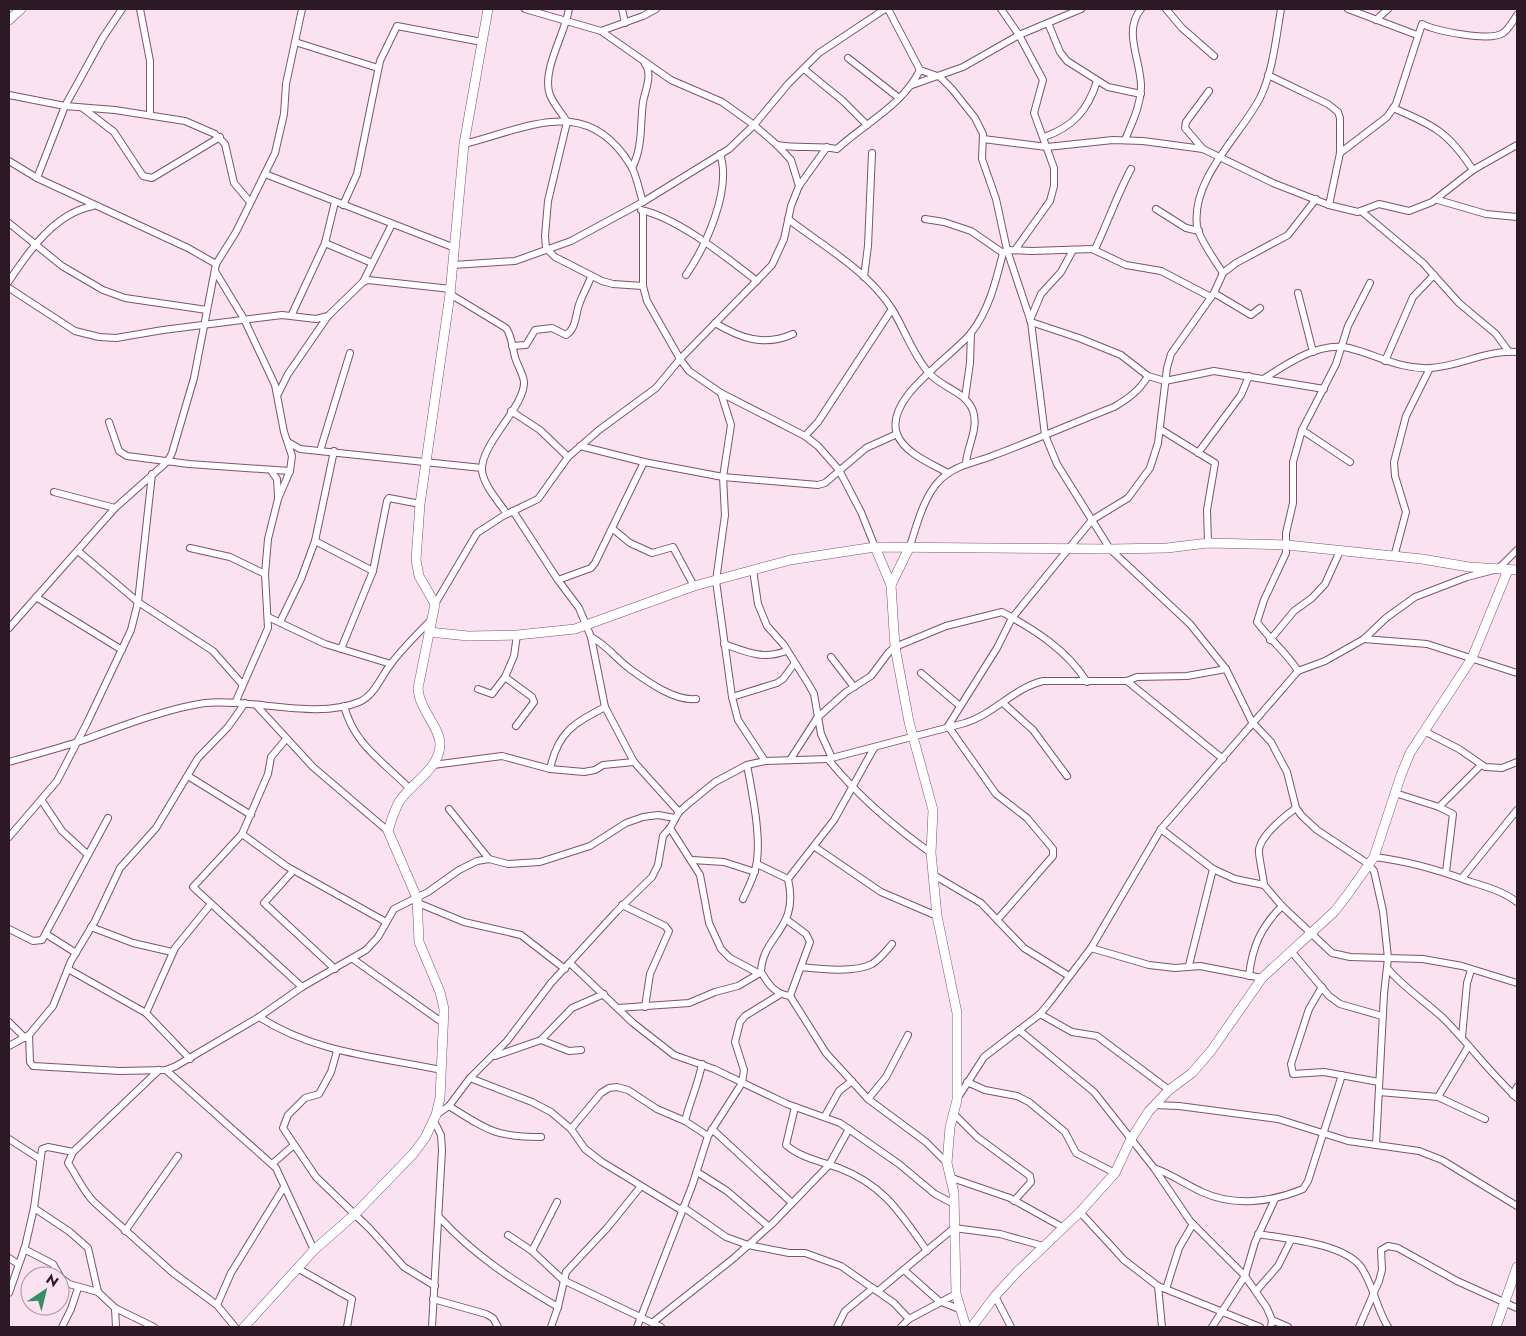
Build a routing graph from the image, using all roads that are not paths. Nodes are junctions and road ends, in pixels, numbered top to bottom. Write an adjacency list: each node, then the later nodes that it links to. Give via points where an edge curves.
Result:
1 (21, 9): 18 (street)
2 (122, 9): 43 (street)
3 (140, 9): 46 (street, via 150,61)
4 (302, 9): 27 (street)
5 (488, 9): 28 (street)
6 (525, 9): 21 (street)
7 (569, 9): 21 (street)
8 (622, 9): 22 (street)
9 (656, 9): 22 (street)
10 (886, 9): 33 (street, via 836,40); 34 (street)
11 (1001, 9): 25 (street)
12 (1081, 9): 23 (street)
13 (1141, 9): 40 (street, via 1135,17 1132,34 1140,71)
14 (1166, 9): 29 (street)
15 (1281, 9): 35 (street)
16 (1348, 9): 19 (street)
17 (1388, 9): 19 (street)
18 (9, 20)
19 (1376, 20): 26 (street)
20 (1516, 20): 26 (street, via 1504,33 1496,36 1448,33 1422,24)
21 (567, 22): 24 (street); 47 (street, via 550,68 548,83 550,94)
22 (625, 23): 24 (street)
23 (1048, 23): 25 (street); 37 (street, via 1060,52)
24 (601, 31): 31 (street)
25 (1019, 35): 36 (street); 51 (street, via 1043,80 1034,113)
26 (1418, 35): 45 (street)
27 (295, 42): 32 (street); 68 (street, via 275,153)
28 (482, 42): 32 (street, via 397,26); 54 (street)
29 (1214, 56)
30 (848, 58): 42 (street)
31 (642, 61): 48 (street, via 671,80 722,102); 65 (street, via 648,67 648,76 641,143)
32 (378, 68): 71 (street, via 357,174)
33 (804, 68): 48 (street); 49 (street)
34 (920, 70): 36 (street); 38 (street)
35 (1268, 75): 60 (street, via 1334,107 1340,118); 63 (street, via 1251,113)
36 (940, 77): 38 (street); 52 (street, via 975,118)
37 (1097, 81): 40 (street, via 1118,90); 51 (street, via 1078,119)
38 (912, 85): 42 (street)
39 (1209, 91): 59 (street, via 1185,128)
40 (1140, 94): 53 (street, via 1137,114)
41 (9, 95): 43 (street)
42 (899, 98): 49 (street)
43 (65, 106): 44 (street); 69 (street)
44 (83, 108): 46 (street); 50 (street, via 114,132 144,176 152,178)
45 (1393, 108): 60 (street, via 1362,138); 67 (street, via 1443,132)
46 (150, 115): 50 (street, via 185,121)
47 (568, 122): 54 (street, via 529,124); 65 (street, via 608,136); 95 (street, via 548,201)
48 (754, 125): 55 (street); 61 (street)
49 (867, 126): 57 (street, via 837,149)
50 (220, 137): 74 (street, via 225,144 234,183)
51 (1044, 137): 58 (street)
52 (983, 139): 58 (street); 99 (street, via 982,159 996,200)
53 (1125, 140): 58 (street); 59 (street)
54 (464, 144): 94 (street)
55 (777, 145): 57 (street, via 809,149); 70 (street, via 791,160)
56 (1517, 145): 67 (street)
57 (827, 147): 70 (street)
58 (1047, 147): 97 (street, via 1054,168 1053,192)
59 (1203, 149): 63 (street)
60 (1340, 153): 78 (street)
61 (720, 154): 76 (street); 92 (street, via 724,164 722,180 715,217)
62 (872, 154): 107 (street)
63 (1220, 156): 72 (street); 90 (street, via 1200,200)
64 (9, 161): 69 (street)
65 (632, 168): 76 (street)
66 (1131, 169): 96 (street, via 1116,196)
67 (1473, 170): 73 (street)
68 (264, 174): 74 (street); 75 (street)
69 (37, 178): 79 (street)
70 (800, 186): 87 (street)
71 (348, 195): 77 (street); 80 (street)
72 (1316, 200): 78 (street); 103 (street, via 1288,234)
73 (1438, 200): 84 (street, via 1409,211 1379,204); 85 (street, via 1486,214)
74 (250, 202): 102 (street)
75 (335, 202): 77 (street); 91 (street)
76 (643, 202): 81 (street)
77 (343, 204): 80 (street)
78 (1329, 204): 84 (street, via 1348,211)
79 (93, 206): 93 (street, via 59,221); 102 (street, via 162,236)
80 (353, 208): 89 (street)
81 (632, 208): 83 (street); 95 (street, via 571,241)
82 (1156, 210): 90 (street, via 1186,228)
83 (643, 211): 92 (street, via 664,217); 112 (street)
84 (1361, 211): 105 (street)
85 (1517, 217)
86 (925, 219): 99 (street, via 971,231)
87 (788, 220): 107 (street); 109 (street, via 778,254)
88 (9, 222): 93 (street)
89 (392, 224): 94 (street); 100 (street)
90 (1199, 231): 103 (street)
91 (325, 243): 100 (street); 120 (street)
92 (705, 243): 104 (street); 109 (street)
93 (37, 244): 108 (street); 119 (street, via 62,266 104,290 125,298)
94 (455, 248): 101 (street)
95 (546, 248): 101 (street, via 507,263); 106 (street, via 555,257)
96 (1095, 249): 98 (street); 116 (street, via 1126,265 1161,271)
97 (1015, 250): 98 (street); 99 (street)
98 (1073, 250): 123 (street, via 1061,272 1041,294)
99 (1005, 251): 123 (street); 126 (street, via 990,300)
100 (372, 263): 110 (street)
101 (453, 265): 114 (street)
102 (215, 268): 119 (street); 122 (street)
103 (1222, 274): 116 (street)
104 (686, 275)
105 (1434, 275): 131 (street, via 1459,304 1496,334); 135 (street, via 1413,297)
106 (592, 277): 112 (street, via 613,284); 128 (street, via 569,333 566,335 552,328 536,330 526,345)
107 (864, 277): 118 (street)
108 (9, 281)
109 (757, 281): 124 (street)
110 (363, 282): 114 (street, via 376,279); 121 (street)
111 (1370, 283): 129 (street, via 1348,326)
112 (643, 286): 134 (street, via 654,315)
113 (9, 288): 125 (street, via 75,331 99,337 124,338)
114 (450, 292): 128 (street, via 469,307 501,323 510,332); 162 (street)
115 (1298, 293): 130 (street)
116 (1212, 295): 117 (street, via 1250,315); 141 (street, via 1171,354)
117 (1260, 308)
118 (892, 309): 137 (street); 152 (street, via 818,422)
119 (207, 310): 125 (street)
120 (292, 314): 121 (street, via 316,319); 122 (street)
121 (328, 316): 144 (street)
122 (244, 319): 125 (street); 144 (street)
123 (1030, 321): 138 (street, via 1121,355); 151 (street)
124 (715, 323): 127 (street, via 737,335 758,341 778,340); 134 (street)
125 (204, 326): 161 (street, via 194,378)
126 (971, 333): 137 (street); 145 (street)
127 (793, 334)
128 (512, 346): 146 (street, via 524,384)
129 (1343, 347): 130 (street); 135 (street); 142 (street)
130 (1313, 352): 140 (street)
131 (1509, 352): 132 (street); 136 (street, via 1496,352)
132 (1517, 352)
133 (350, 353): 156 (street)
134 (680, 359): 143 (street, via 689,370); 154 (street, via 656,388)
135 (1385, 362): 136 (street)
136 (1430, 368): 191 (street, via 1406,416 1394,462 1406,512)
137 (929, 374): 145 (street); 150 (street, via 908,394 897,417)
138 (1148, 376): 141 (street); 151 (street, via 1132,397)
139 (1249, 376): 140 (street); 141 (street, via 1214,371); 158 (street, via 1241,394)
140 (1265, 378): 142 (street)
141 (1165, 381): 148 (street)
142 (1324, 389): 149 (street)
143 (721, 393): 152 (street); 172 (street, via 731,425)
144 (278, 394): 153 (street, via 278,410)
145 (965, 398): 165 (street, via 975,416)
146 (510, 411): 160 (street, via 540,430); 166 (street)
147 (109, 422): 161 (street, via 119,451 127,456)
148 (1160, 429): 158 (street); 178 (street, via 1150,468 1137,488 1128,498)
149 (1302, 430): 164 (street); 182 (street, via 1293,462 1293,503 1286,534)
150 (897, 434): 167 (street, via 866,448); 170 (street, via 911,451)
151 (1046, 435): 165 (street, via 991,457); 178 (street, via 1057,464)
152 (805, 436): 167 (street, via 832,459)
153 (288, 442): 155 (street); 159 (street)
154 (580, 446): 160 (street); 163 (street)
155 (300, 449): 156 (street); 159 (street)
156 (320, 451): 157 (street)
157 (334, 451): 162 (street); 180 (street)
158 (1198, 453): 181 (street, via 1209,457 1216,465 1207,510)
159 (292, 456): 169 (street)
160 (568, 457): 177 (street, via 538,499)
161 (168, 461): 168 (street); 171 (street)
162 (427, 461): 166 (street); 175 (street)
163 (644, 462): 172 (street); 179 (street)
164 (1350, 462)
165 (966, 463): 170 (street)
166 (482, 468): 177 (street, via 485,481)
167 (839, 470): 172 (street, via 818,485); 184 (street)
168 (272, 472): 169 (street); 174 (street, via 279,488)
169 (290, 472): 174 (street)
170 (948, 473): 183 (street, via 929,496)
171 (152, 474): 176 (street); 202 (street)
172 (723, 477): 198 (street, via 725,515)
173 (54, 492): 176 (street)
174 (278, 499): 196 (street, via 268,539)
175 (420, 504): 195 (street, via 389,498); 203 (street, via 417,568 422,584)
176 (116, 508): 189 (street)
177 (510, 513): 197 (street); 203 (street, via 478,533)
178 (1092, 520): 186 (street); 187 (street)
179 (613, 529): 197 (street, via 591,568); 200 (street, via 630,543 652,553 673,547)
180 (315, 541): 195 (street); 207 (street)
181 (1208, 543): 182 (street); 187 (street)
182 (1287, 545): 190 (street); 214 (street, via 1257,622)
183 (910, 546): 184 (street); 186 (street); 199 (street)
184 (876, 547): 193 (street, via 853,548); 199 (street)
185 (190, 548): 196 (street, via 230,557)
186 (1068, 549): 187 (street); 205 (street)
187 (1110, 549): 224 (street, via 1190,624)
188 (1517, 550): 192 (street)
189 (78, 551): 201 (street); 202 (street)
190 (1340, 551): 191 (street); 214 (street, via 1325,584 1294,611)
191 (1394, 557): 192 (street)
192 (1498, 569): 194 (street); 213 (street, via 1415,596)
193 (753, 570): 198 (street); 219 (street, via 758,604 767,626)
194 (1513, 570): 221 (street)
195 (373, 571): 218 (street)
196 (265, 574): 204 (street)
197 (558, 580): 208 (street, via 578,608)
198 (716, 581): 200 (street); 215 (street)
199 (891, 585): 216 (street)
200 (694, 586): 208 (street)
201 (36, 598): 209 (street); 217 (street)
202 (138, 602): 217 (street); 231 (street, via 213,650)
203 (435, 604): 206 (street)
204 (268, 617): 207 (street); 231 (street, via 265,640)
205 (1012, 618): 216 (street, via 1002,612 955,623); 230 (street, via 1072,659); 241 (street)
206 (432, 619): 210 (street); 222 (street)
207 (280, 622): 218 (street)
208 (585, 627): 211 (street); 212 (street)
209 (9, 628)
210 (429, 632): 211 (street, via 468,636); 259 (street, via 418,688 422,705 440,743)
211 (517, 635): 228 (street, via 514,656)
212 (591, 637): 235 (street, via 604,643 630,669 676,697); 242 (street)
213 (1364, 639): 221 (street, via 1427,644); 225 (street, via 1325,661)
214 (1270, 640): 225 (street, via 1292,660)
215 (724, 644): 219 (street, via 762,656 772,657); 234 (street)
216 (895, 647): 232 (street, via 871,676); 248 (street)
217 (122, 650): 250 (street)
218 (341, 650): 222 (street)
219 (786, 651): 223 (street)
220 (831, 657): 232 (street)
221 (1472, 658): 227 (street); 247 (street)
222 (391, 664): 240 (street, via 366,698)
223 (794, 664): 234 (street, via 776,683); 243 (street, via 814,694)
224 (1226, 670): 229 (street, via 1187,676 1138,677); 244 (street)
225 (1298, 671): 244 (street)
226 (921, 673): 241 (street)
227 (1517, 673)
228 (505, 677): 233 (street, via 492,694); 245 (street, via 534,700)
229 (1127, 681): 230 (street); 253 (street)
230 (1087, 682): 238 (street, via 1032,684)
231 (242, 684): 236 (street)
232 (854, 687): 243 (street)
233 (478, 688)
234 (732, 697): 255 (street, via 738,720)
235 (696, 700)
236 (236, 701): 237 (street); 250 (street, via 191,706)
237 (244, 703): 239 (street); 263 (street, via 228,727 205,748)
238 (1004, 703): 246 (street, via 981,718); 264 (street, via 1033,730)
239 (256, 705): 240 (street); 249 (street)
240 (344, 706): 266 (street, via 357,738)
241 (960, 706): 246 (street)
242 (605, 707): 257 (street); 262 (street, via 566,731 557,743)
243 (817, 718): 252 (street); 254 (street)
244 (1252, 722): 253 (street); 270 (street, via 1271,742 1281,760)
245 (516, 726)
246 (948, 726): 248 (street); 303 (street, via 996,794 1027,818 1053,850 1053,856)
247 (1424, 731): 261 (street, via 1459,748); 267 (street, via 1410,753)
248 (913, 737): 251 (street); 282 (street, via 933,810)
249 (286, 739): 273 (street, via 271,757 268,774); 278 (street, via 333,787)
250 (78, 742): 256 (street); 268 (street)
251 (874, 748): 252 (street); 265 (street)
252 (830, 758): 254 (street); 265 (street)
253 (1223, 759): 277 (street)
254 (790, 760): 255 (street)
255 (765, 761): 260 (street)
256 (9, 762)
257 (634, 762): 262 (street, via 603,765 591,772); 274 (street)
258 (1517, 762): 261 (street, via 1492,769)
259 (433, 765): 262 (street, via 502,756); 266 (street)
260 (747, 765): 274 (street, via 715,782); 287 (street, via 756,825)
261 (1481, 765): 269 (street)
262 (550, 769)
263 (188, 776): 273 (street); 306 (street, via 156,828 120,868)
264 (1067, 776)
265 (852, 787): 281 (street); 282 (street)
266 (410, 788): 278 (street, via 394,812)
267 (1395, 792): 269 (street); 286 (street)
268 (42, 801): 280 (street); 283 (street, via 62,831)
269 (1439, 806): 291 (street, via 1453,814)
270 (1296, 808): 286 (street, via 1317,830); 295 (street, via 1274,826 1258,851)
271 (449, 809): 284 (street)
272 (1517, 810): 293 (street)
273 (251, 815): 279 (street)
274 (677, 815): 276 (street); 284 (street, via 643,817 626,823 590,846 540,862 508,864)
275 (108, 818): 283 (street)
276 (670, 828): 285 (street); 300 (street, via 663,836 658,865 652,877)
277 (1161, 829): 288 (street); 311 (street)
278 (388, 831): 297 (street)
279 (242, 834): 289 (street); 299 (street, via 194,885)
280 (9, 837)
281 (815, 847): 294 (street); 302 (street, via 887,895)
282 (931, 853): 292 (street)
283 (87, 854): 308 (street)
284 (489, 859): 297 (street, via 459,870)
285 (692, 860): 290 (street, via 724,862); 325 (street, via 700,875 709,923 721,949 730,958)
286 (1371, 860): 291 (street, via 1419,863); 309 (street, via 1341,904); 316 (street, via 1377,879)
287 (757, 864): 290 (street); 294 (street)
288 (1213, 868): 295 (street, via 1235,879); 318 (street)
289 (293, 871): 305 (street); 321 (street, via 264,903)
290 (755, 872): 296 (street)
291 (1446, 872): 293 (street)
292 (932, 874): 302 (street); 303 (street, via 968,894)
293 (1462, 878): 298 (street)
294 (788, 879): 304 (street, via 791,903)
295 (1264, 885): 301 (street)
296 (744, 899)
297 (418, 901): 305 (street, via 398,906); 322 (street, via 464,922 521,935); 342 (street, via 419,942 440,992)
298 (1517, 902)
299 (210, 905): 313 (street); 330 (street)
300 (622, 905): 317 (street); 335 (street, via 669,931 650,974)
301 (1282, 906): 309 (street); 327 (street, via 1270,918 1254,944)
302 (937, 916): 369 (street, via 957,1013)
303 (998, 919): 326 (street, via 1024,948)
304 (787, 920): 319 (street, via 809,938); 325 (street, via 764,957)
305 (386, 922): 315 (street, via 373,943)
306 (91, 927): 313 (street, via 133,943); 314 (street)
307 (9, 929): 308 (street, via 37,942)
308 (46, 934): 314 (street)
309 (1310, 934): 312 (street); 316 (street, via 1332,953)
310 (892, 944): 319 (street, via 879,959 865,966)
311 (1091, 948): 318 (street, via 1149,965 1175,968); 326 (street)
312 (1291, 951): 328 (street); 331 (street)
313 (172, 952): 337 (street)
314 (76, 953): 320 (street)
315 (353, 958): 321 (street); 342 (street)
316 (1388, 958): 323 (street); 324 (street, via 1423,959)
317 (570, 963): 322 (street); 332 (street)
318 (1189, 965): 327 (street)
319 (801, 968): 334 (street)
320 (68, 969): 337 (street); 345 (street, via 58,998)
321 (335, 969): 330 (street)
322 (565, 969): 352 (street)
323 (1388, 969): 339 (street); 346 (street)
324 (1472, 970): 329 (street); 346 (street, via 1467,983)
325 (759, 973): 333 (street); 335 (street, via 748,982 689,1003)
326 (1069, 976): 338 (street)
327 (1249, 976): 328 (street)
328 (1262, 978): 364 (street, via 1211,1051 1192,1073)
329 (1517, 983)
330 (302, 987): 340 (street)
331 (1322, 987): 339 (street, via 1340,1004); 357 (street, via 1309,1009 1290,1069 1293,1074)
332 (604, 994): 336 (street); 347 (street, via 572,1008)
333 (779, 995): 334 (street); 362 (street, via 740,1022 735,1042 744,1070)
334 (790, 996): 359 (street, via 818,1042)
335 (645, 1007): 336 (street)
336 (618, 1008): 354 (street, via 674,1055)
337 (146, 1013): 353 (street)
338 (1040, 1014): 343 (street); 364 (street, via 1072,1032 1097,1036)
339 (1382, 1016): 361 (street)
340 (259, 1017): 351 (street, via 304,1041); 353 (street)
341 (9, 1022): 345 (street)
342 (443, 1023): 356 (street)
343 (1019, 1030): 360 (street, via 984,1057); 385 (street, via 1044,1053 1086,1083)
344 (908, 1035): 368 (street, via 886,1077)
345 (27, 1036): 348 (street); 355 (street, via 33,1066)
346 (1462, 1037): 349 (street)
347 (541, 1040): 350 (street, via 568,1051); 352 (street)
348 (9, 1046)
349 (1468, 1047): 366 (street); 367 (street)
350 (580, 1050)
351 (338, 1051): 356 (street); 386 (street, via 319,1094 305,1098 284,1124 283,1128)
352 (494, 1056): 358 (street)
353 (190, 1059): 355 (street)
354 (702, 1064): 362 (street); 377 (street)
355 (162, 1070): 388 (street); 392 (street)
356 (442, 1070): 375 (street)
357 (1342, 1074): 361 (street); 381 (street)
358 (470, 1078): 371 (street); 378 (street, via 532,1102 557,1116)
359 (852, 1080): 368 (street); 374 (street, via 839,1091)
360 (967, 1082): 369 (street); 396 (street, via 1029,1102 1065,1132 1076,1153)
361 (1379, 1082): 365 (street)
362 (742, 1083): 372 (street); 379 (street)
363 (1517, 1087): 366 (street)
364 (1169, 1090): 370 (street)
365 (1379, 1092): 367 (street); 387 (street)
366 (1515, 1096)
367 (1438, 1097): 376 (street)
368 (868, 1099): 391 (street, via 926,1142)
369 (957, 1100): 373 (street)
370 (1155, 1105): 381 (street, via 1278,1119); 385 (street)
371 (449, 1106): 375 (street); 383 (street, via 478,1126 497,1133 511,1137)
372 (795, 1107): 374 (street); 393 (street, via 786,1145 812,1160)
373 (953, 1113): 391 (street); 401 (street, via 976,1137 1030,1176 1031,1182)
374 (825, 1116): 380 (street)
375 (435, 1118): 409 (street, via 413,1154); 410 (street, via 442,1150)
376 (1485, 1119)
377 (685, 1122): 378 (street, via 617,1087 601,1093); 382 (street)
378 (571, 1129): 398 (street, via 586,1149)
379 (712, 1129): 382 (street); 403 (street)
380 (849, 1129): 393 (street); 404 (street, via 935,1194)
381 (1324, 1133): 387 (street); 400 (street, via 1306,1187)
382 (708, 1136): 395 (street)
383 (541, 1137)
384 (9, 1139): 390 (street)
385 (1131, 1139): 394 (street); 396 (street)
386 (294, 1145): 392 (street); 409 (street, via 316,1177)
387 (1376, 1145): 405 (street, via 1433,1155)
388 (73, 1152): 390 (street, via 44,1147); 415 (street, via 68,1163 87,1195)
389 (178, 1156): 415 (street)
390 (40, 1159): 406 (street)
391 (947, 1163): 397 (street)
392 (272, 1164): 399 (street)
393 (829, 1165): 403 (street); 424 (street, via 859,1178 886,1196)
394 (1154, 1168): 400 (street, via 1218,1198 1249,1202); 411 (street)
395 (697, 1172): 407 (street); 412 (street, via 727,1191)
396 (1115, 1173): 408 (street)
397 (952, 1178): 401 (street); 404 (street)
398 (641, 1186): 407 (street); 431 (street, via 566,1272)
399 (284, 1187): 422 (street); 446 (street, via 231,1273)
400 (1275, 1199): 416 (street)
401 (1014, 1201): 414 (street)
402 (557, 1202): 423 (street)
403 (792, 1203): 412 (street)
404 (954, 1204): 413 (street)
405 (1517, 1206)
406 (34, 1208): 421 (street); 438 (street, via 88,1248)
407 (682, 1209): 419 (street, via 726,1237); 452 (street)
408 (1080, 1212): 414 (street); 433 (street, via 1124,1260)
409 (355, 1214): 422 (street); 432 (street, via 404,1267)
410 (440, 1218): 432 (street); 447 (street, via 489,1264)
411 (1193, 1224): 430 (street); 435 (street, via 1179,1248)
412 (768, 1226): 419 (street)
413 (954, 1228): 420 (street, via 1000,1234); 424 (street); 441 (street)
414 (1062, 1228): 420 (street)
415 (125, 1231): 446 (street)
416 (1258, 1234): 418 (street); 430 (street)
417 (508, 1235): 423 (street)
418 (1291, 1240): 437 (street, via 1278,1266); 440 (street, via 1321,1246 1356,1262)
419 (748, 1245): 436 (street, via 820,1258 841,1266); 455 (street)
420 (1043, 1246): 442 (street)
421 (24, 1249): 426 (street); 434 (street, via 53,1264 65,1282)
422 (314, 1250): 428 (street)
423 (532, 1251): 431 (street)
424 (927, 1251): 429 (street)
425 (9, 1258): 426 (street)
426 (18, 1264): 439 (street)
427 (1517, 1267): 445 (street)
428 (297, 1268): 460 (street); 461 (street, via 352,1300)
429 (904, 1270): 436 (street); 444 (street)
430 (1245, 1276): 437 (street); 451 (street)
431 (563, 1280): 447 (street); 452 (street)
432 (434, 1286): 443 (street)
433 (1158, 1286): 435 (street); 472 (street)
434 (78, 1288): 438 (street); 456 (street)
435 (1166, 1289): 451 (street)
436 (876, 1290): 453 (street); 467 (street, via 845,1311)
437 (1256, 1291): 454 (street)
438 (98, 1292): 448 (street)
439 (9, 1293)
440 (1375, 1293): 445 (street, via 1382,1270 1381,1250 1388,1246 1398,1248 1457,1281); 477 (street); 478 (street, via 1379,1311)
441 (956, 1294): 444 (street); 450 (street)
442 (995, 1296): 470 (street); 471 (street)
443 (433, 1300): 462 (street); 463 (street, via 486,1314)
444 (939, 1300): 450 (street); 453 (street)
445 (1504, 1302): 449 (street); 479 (street)
446 (216, 1305): 459 (street)
447 (558, 1307): 464 (street)
448 (115, 1308): 457 (street); 458 (street)
449 (1517, 1308)
450 (959, 1309): 469 (street)
451 (1222, 1310): 473 (street); 474 (street)
452 (641, 1317): 455 (street); 465 (street)
453 (909, 1318): 468 (street)
454 (1272, 1320): 475 (street); 476 (street)
455 (652, 1323): 466 (street)
456 (62, 1327)
457 (116, 1327)
458 (154, 1327)
459 (235, 1327)
460 (244, 1327)
461 (347, 1327)
462 (432, 1327)
463 (498, 1327)
464 (551, 1327)
465 (637, 1327)
466 (661, 1327)
467 (837, 1327)
468 (902, 1327)
469 (966, 1327)
470 (972, 1327)
471 (1011, 1327)
472 (1162, 1327)
473 (1212, 1327)
474 (1260, 1327)
475 (1271, 1327)
476 (1288, 1327)
477 (1359, 1327)
478 (1388, 1327)
479 (1496, 1327)

